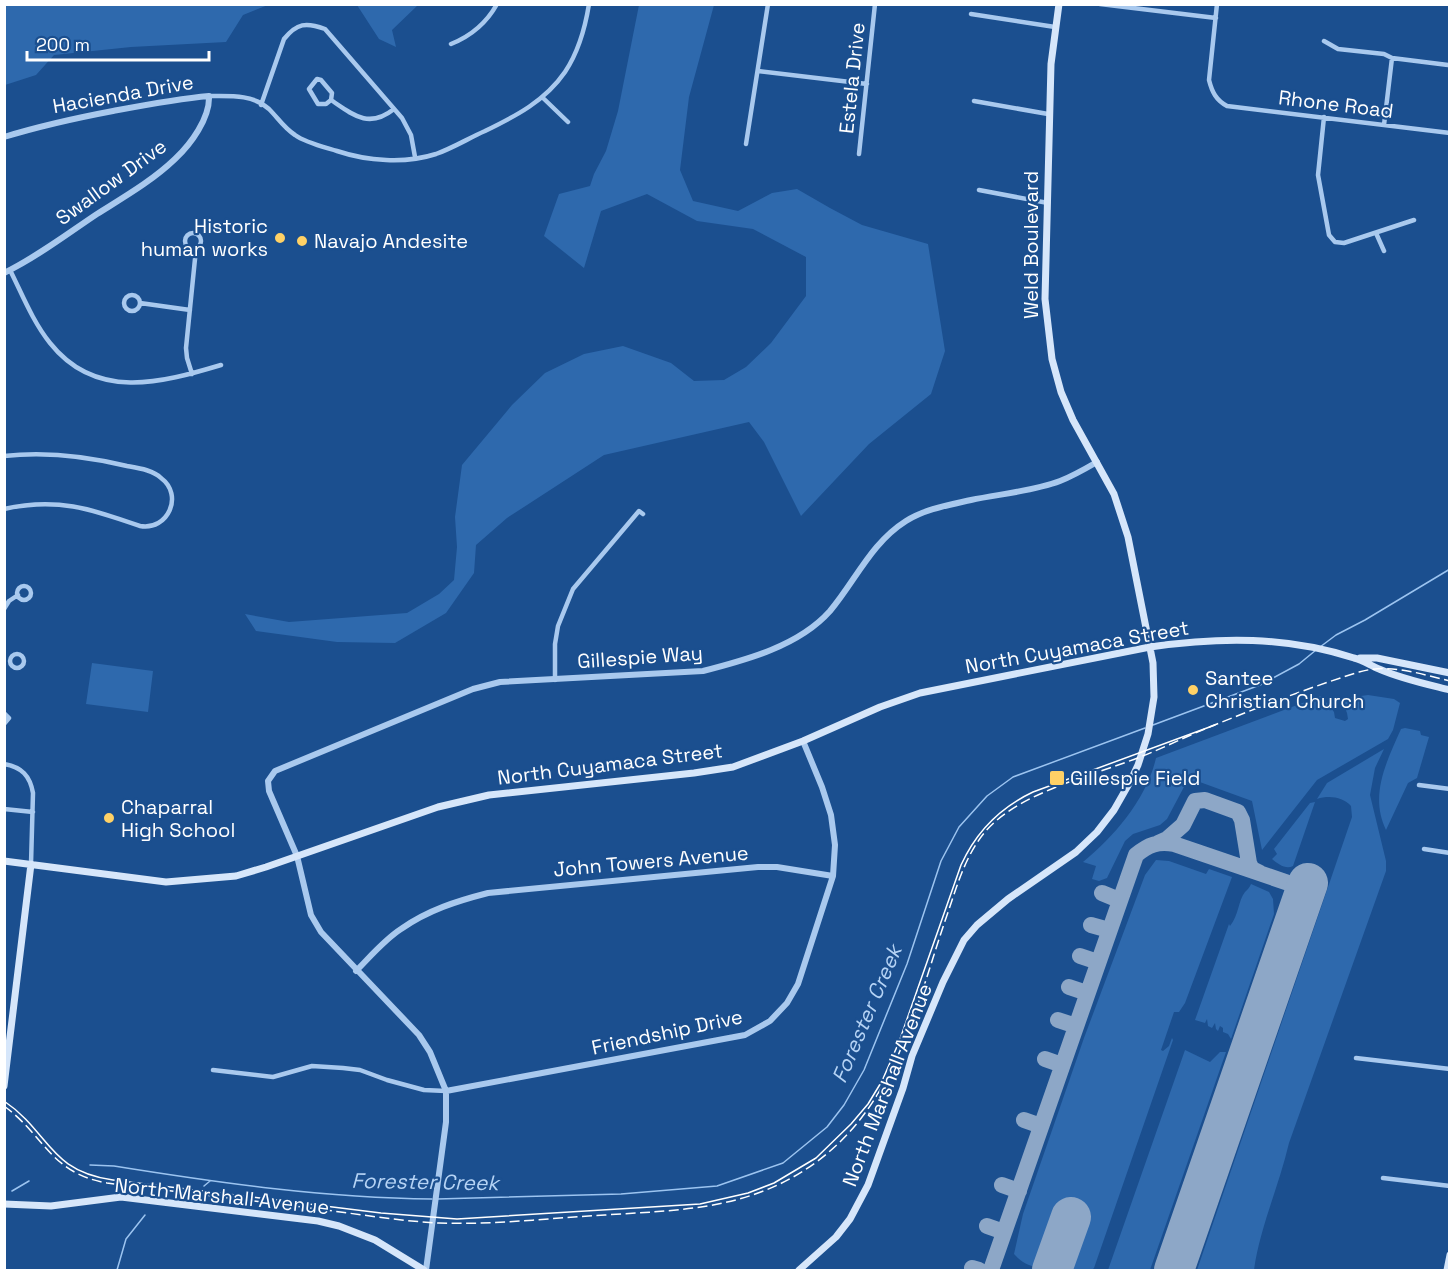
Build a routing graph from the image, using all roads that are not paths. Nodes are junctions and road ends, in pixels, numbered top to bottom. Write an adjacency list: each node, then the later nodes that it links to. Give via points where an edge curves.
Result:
1 (497, 4): 12 (street, via 478,29)
2 (589, 4): 18 (street, Hacienda Drive, via 575,55)
3 (768, 4): 15 (street)
4 (874, 4): 16 (street, Estela Drive)
5 (1059, 4): 10 (main road, Weld Boulevard)
6 (1100, 4): 9 (street)
7 (1217, 4): 9 (street)
8 (971, 14): 10 (street)
9 (1216, 18): 24 (street, Rhone Road, via 1209,80 1220,102)
10 (1055, 27): 23 (main road, Weld Boulevard)
11 (1324, 41): 13 (street, via 1338,49)
12 (451, 44)
13 (1392, 58): 14 (street); 26 (street)
14 (1448, 65)
15 (758, 71): 16 (street); 29 (street)
16 (867, 84): 30 (street, Estela Drive)
17 (208, 96): 21 (street, Hacienda Drive, via 244,97); 28 (street, Hacienda Drive, via 178,98); 38 (street, Swallow Drive, via 198,130 177,158)
18 (542, 98): 25 (street); 31 (street, Hacienda Drive, via 519,114 452,147)
19 (331, 100): 19 (street, via 332,93 321,80 313,82 310,94 318,104); 22 (street, via 366,119 381,117)
20 (974, 101): 23 (street)
21 (261, 105): 22 (street, via 284,39 301,25 310,24 325,30); 31 (street, Hacienda Drive, via 297,137 337,151 360,158)
22 (394, 109): 31 (street, via 409,129)
23 (1048, 114): 33 (main road, Weld Boulevard)
24 (1324, 117): 26 (street, Rhone Road); 35 (street, via 1318,175 1329,235 1335,242 1344,243)
25 (568, 122)
26 (1384, 125): 27 (street, Rhone Road)
27 (1449, 133)
28 (4, 137)
29 (746, 144)
30 (859, 154)
31 (416, 157)
32 (979, 190): 33 (street)
33 (1048, 202): 44 (main road, Weld Boulevard, via 1045,299 1052,359 1071,415)
34 (1414, 220): 35 (street)
35 (1376, 233): 37 (street)
36 (196, 249): 40 (street)
37 (1384, 251)
38 (7, 272): 42 (street, via 50,344 78,368 105,380 136,384)
39 (140, 303): 40 (street)
40 (190, 310): 42 (street, via 186,348)
41 (221, 365): 42 (street)
42 (192, 374)
43 (4, 456): 45 (street, via 56,453 93,458 156,474 164,480 172,498 171,508 159,524 145,527 78,506 41,503)
44 (1097, 462): 49 (main road, Weld Boulevard, via 1125,524); 52 (street, Gillespie Way, via 1058,482 941,507 907,520 873,549 829,611 787,643 703,671)
45 (4, 509)
46 (643, 514): 52 (street, via 639,511 573,589 558,626)
47 (18, 596): 48 (street)
48 (4, 609)
49 (1150, 647): 50 (main road, North Cuyamaca Street, via 1254,639 1305,645); 56 (main road, North Cuyamaca Street, via 921,693); 81 (main road, North Marshall Avenue, via 1154,674 1152,710 1145,746 1123,796 1092,837 1008,899 964,940 912,1056 868,1185 836,1237)
50 (1357, 658): 51 (main road, North Cuyamaca Street, via 1377,658); 53 (main road, North Cuyamaca Street, via 1377,669)
51 (1449, 673)
52 (555, 680): 64 (street, Gillespie Way, via 500,682 473,689 278,769 268,781 269,791)
53 (1449, 690)
54 (4, 713): 55 (street, via 9,718)
55 (4, 724)
56 (803, 741): 64 (main road, North Cuyamaca Street, via 733,767 462,800); 67 (street, via 831,815 835,845)
57 (4, 764): 61 (street, via 20,768 31,783)
58 (1419, 785): 59 (street)
59 (1449, 789)
60 (4, 809): 61 (street)
61 (33, 812): 66 (street)
62 (1424, 849): 63 (street)
63 (1449, 853)
64 (297, 856): 66 (main road, North Cuyamaca Street, via 236,876 166,882); 68 (street, via 311,915)
65 (4, 861): 66 (main road, North Cuyamaca Street)
66 (31, 864): 70 (main road)
67 (833, 876): 68 (street, John Towers Avenue, via 758,867 488,893 453,902 400,929); 75 (street, Friendship Drive, via 798,984 787,1003 757,1029 745,1035)
68 (356, 971): 75 (street, via 419,1035)
69 (4, 1006): 70 (street)
70 (14, 1007): 74 (main road)
71 (1356, 1058): 72 (street)
72 (1449, 1069)
73 (213, 1070): 75 (street, via 273,1077 312,1066 343,1068 424,1090)
74 (4, 1086)
75 (446, 1091): 80 (street, via 446,1122)
76 (1383, 1178): 77 (street)
77 (1449, 1186)
78 (4, 1204): 80 (main road, North Marshall Avenue, via 51,1206 121,1197 318,1221 375,1240)
79 (1449, 1255): 82 (main road)
80 (425, 1270)
81 (799, 1270)
82 (1447, 1270)

